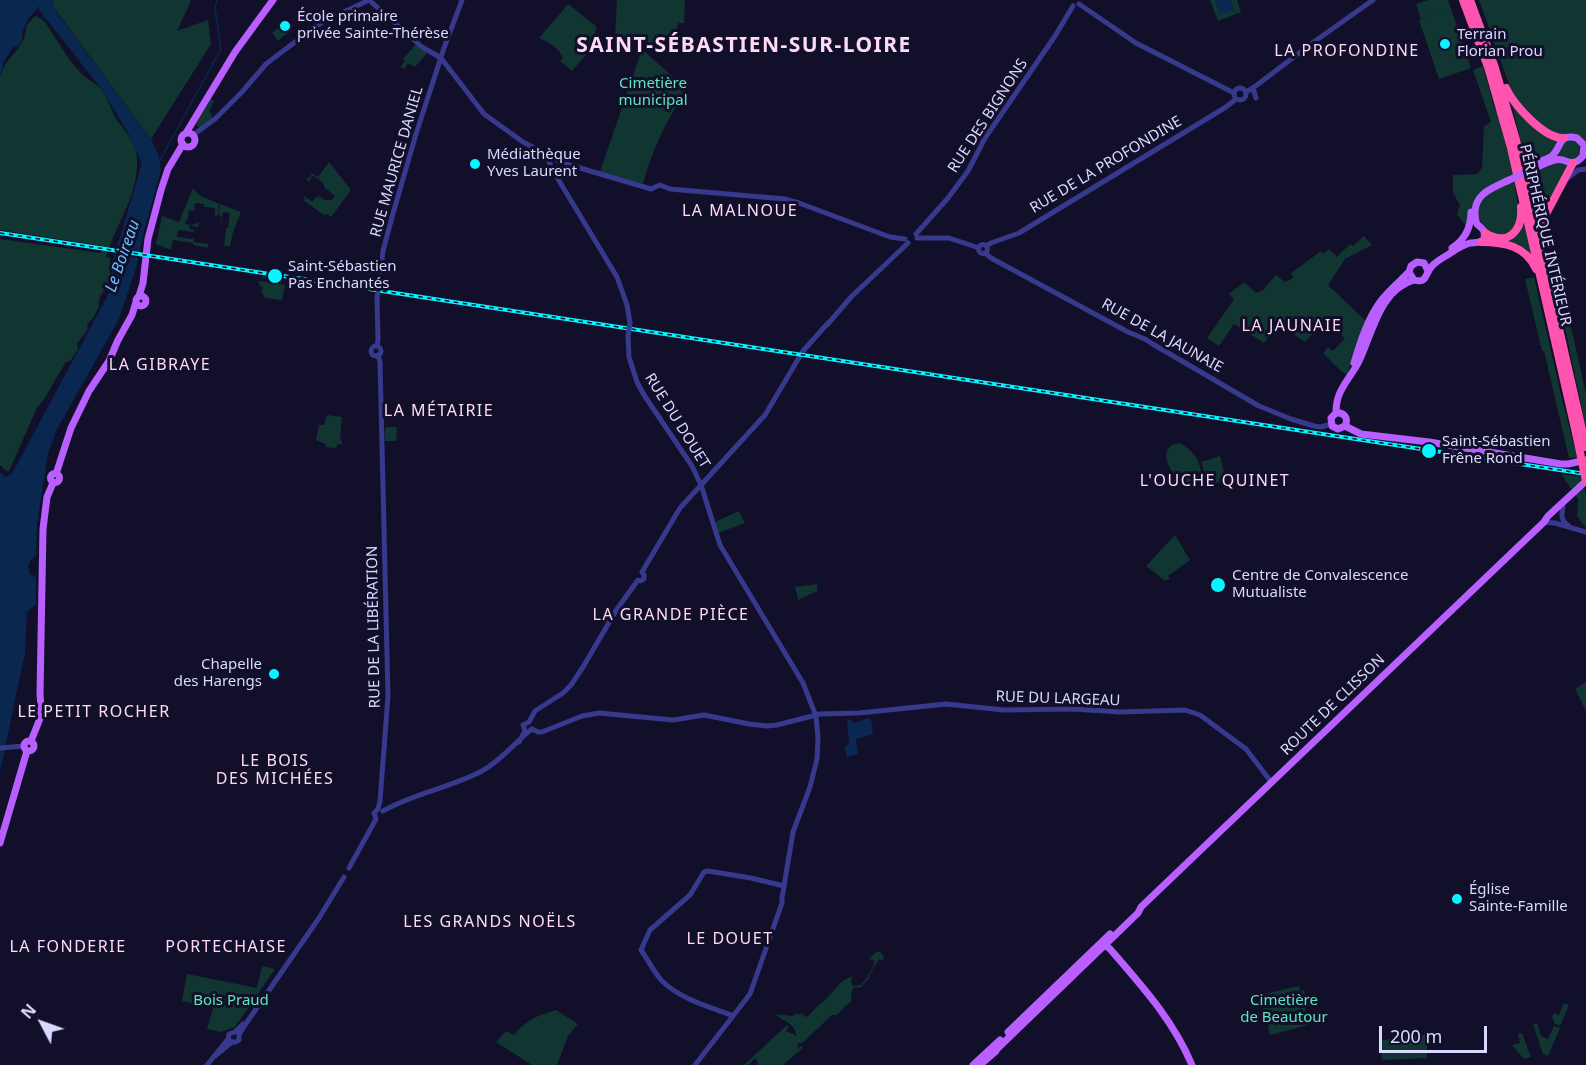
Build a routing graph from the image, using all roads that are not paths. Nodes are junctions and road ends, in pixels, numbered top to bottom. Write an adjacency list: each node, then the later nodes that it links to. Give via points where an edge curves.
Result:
1 (273, 0): 15 (main road, via 194,119)
2 (462, 0): 8 (street, RUE MAURICE DANIEL)
3 (1373, 0): 10 (street)
4 (1463, 0): 28 (highway, PÉRIPHÉRIQUE INTÉRIEUR, via 1497,98)
5 (1470, 0): 9 (highway)
6 (371, 2): 8 (street, via 422,47); 15 (street, via 321,23 271,60 242,92)
7 (1075, 2): 12 (street, via 1136,43); 31 (street, RUE DES BIGNONS, via 968,171)
8 (441, 58): 19 (street, via 484,114); 47 (street, RUE MAURICE DANIEL, bridge, via 383,251 376,298 378,340 371,352 378,355 380,362)
9 (1492, 58): 16 (highway, via 1519,109 1554,137); 37 (highway, via 1516,140)
10 (1252, 88): 11 (street); 13 (street)
11 (1246, 92): 12 (street, via 1239,88); 14 (street, via 1243,99)
12 (1234, 93): 14 (street)
13 (1256, 98)
14 (1236, 99): 33 (street, RUE DE LA PROFONDINE, via 1019,233)
15 (192, 135): 17 (main road, via 193,145); 17 (main road, via 182,137)
16 (1564, 138): 18 (main road); 21 (main road, via 1572,136 1581,141)
17 (185, 145): 59 (main road, via 163,185 140,300 70,428 56,474 59,481 53,483 47,498 43,529 42,707)
18 (1558, 149): 20 (main road); 24 (main road)
19 (547, 156): 22 (street); 25 (street, RUE DU DOUET)
20 (1562, 159): 23 (main road); 24 (main road)
21 (1584, 160): 23 (main road)
22 (557, 161): 25 (street); 31 (street, via 651,189 660,185 792,201 894,238)
23 (1573, 163): 27 (highway)
24 (1534, 166): 29 (main road, bridge, via 1486,191 1476,204)
25 (551, 168): 51 (street, RUE DU DOUET, bridge, via 616,277 627,305 628,357 637,382)
26 (1586, 169): 27 (street, via 1574,172)
27 (1563, 184): 37 (highway, via 1545,216 1547,259)
28 (1521, 189): 32 (highway, via 1517,230 1502,238); 37 (highway, PÉRIPHÉRIQUE INTÉRIEUR)
29 (1474, 226): 30 (main road); 32 (main road, via 1483,228)
30 (1466, 235): 32 (main road, via 1468,240); 36 (main road, via 1457,245)
31 (911, 236): 34 (street, via 947,238); 51 (street, RUE DES BIGNONS, via 813,338 765,415)
32 (1479, 239): 37 (highway, via 1518,248); 38 (main road, via 1437,261)
33 (986, 246): 34 (street); 35 (street)
34 (979, 248): 35 (street)
35 (985, 254): 44 (street, RUE DE LA JAUNAIE, via 1145,339 1259,406 1314,426)
36 (1424, 264): 38 (main road); 39 (main road, via 1415,263)
37 (1540, 266): 40 (highway)
38 (1428, 271): 41 (main road, via 1423,280)
39 (1409, 272): 41 (main road); 42 (main road, via 1377,307)
40 (1543, 279): 46 (highway); 46 (highway, PÉRIPHÉRIQUE INTÉRIEUR)
41 (1414, 280): 42 (main road, via 1401,286 1378,313)
42 (1351, 373): 43 (main road, via 1339,395)
43 (1336, 413): 44 (main road); 45 (main road, via 1345,416)
44 (1331, 424): 45 (main road, via 1338,429)
45 (1345, 426): 49 (main road, via 1361,434 1561,464)
46 (1579, 432): 48 (highway); 50 (highway, PÉRIPHÉRIQUE INTÉRIEUR, bridge)
47 (382, 444): 62 (street, RUE DE LA LIBÉRATION, via 388,696)
48 (1586, 447)
49 (1586, 460)
50 (1586, 481): 54 (main road, ROUTE DE CLISSON)
51 (701, 485): 57 (street, RUE DU DOUET, via 720,545 797,673); 58 (street, RUE DES BIGNONS, via 677,513 642,572 636,574 638,580 571,685 535,711 524,725)
52 (1586, 488): 53 (main road, ROUTE DE CLISSON)
53 (1563, 507): 54 (main road, ROUTE DE CLISSON); 55 (street, via 1563,520)
54 (1544, 522): 55 (street); 61 (main road, ROUTE DE CLISSON)
55 (1575, 529): 56 (street)
56 (1586, 532)
57 (816, 716): 58 (street, RUE DU LARGEAU, via 767,726 704,716 673,720 599,713 542,732); 61 (street, RUE DU LARGEAU, via 946,704 1004,710 1185,710 1200,715 1246,749); 64 (street, RUE DU DOUET, via 817,759 793,832)
58 (528, 731): 62 (street, RUE DES BIGNONS, via 480,772)
59 (26, 746): 60 (street); 63 (main road)
60 (0, 748)
61 (1272, 783): 65 (main road, ROUTE DE CLISSON, via 1135,910)
62 (381, 810): 67 (street, via 383,817 376,819 349,874)
63 (0, 843)
64 (784, 886): 66 (street, RUE DU DOUET, via 783,900 755,983); 66 (street, via 704,872 689,895 650,930 641,950 661,980 678,994)
65 (1104, 946): 69 (main road, ROUTE DE CLISSON); 74 (main road, via 1158,1012)
66 (730, 1017): 71 (street, RUE DU DOUET)
67 (237, 1033): 68 (street, via 229,1034); 68 (street, via 238,1041)
68 (230, 1041): 70 (street)
69 (994, 1049): 72 (main road, ROUTE DE CLISSON); 73 (main road, ROUTE DE CLISSON)
70 (207, 1065)
71 (694, 1065)
72 (974, 1065)
73 (980, 1065)
74 (1190, 1065)

